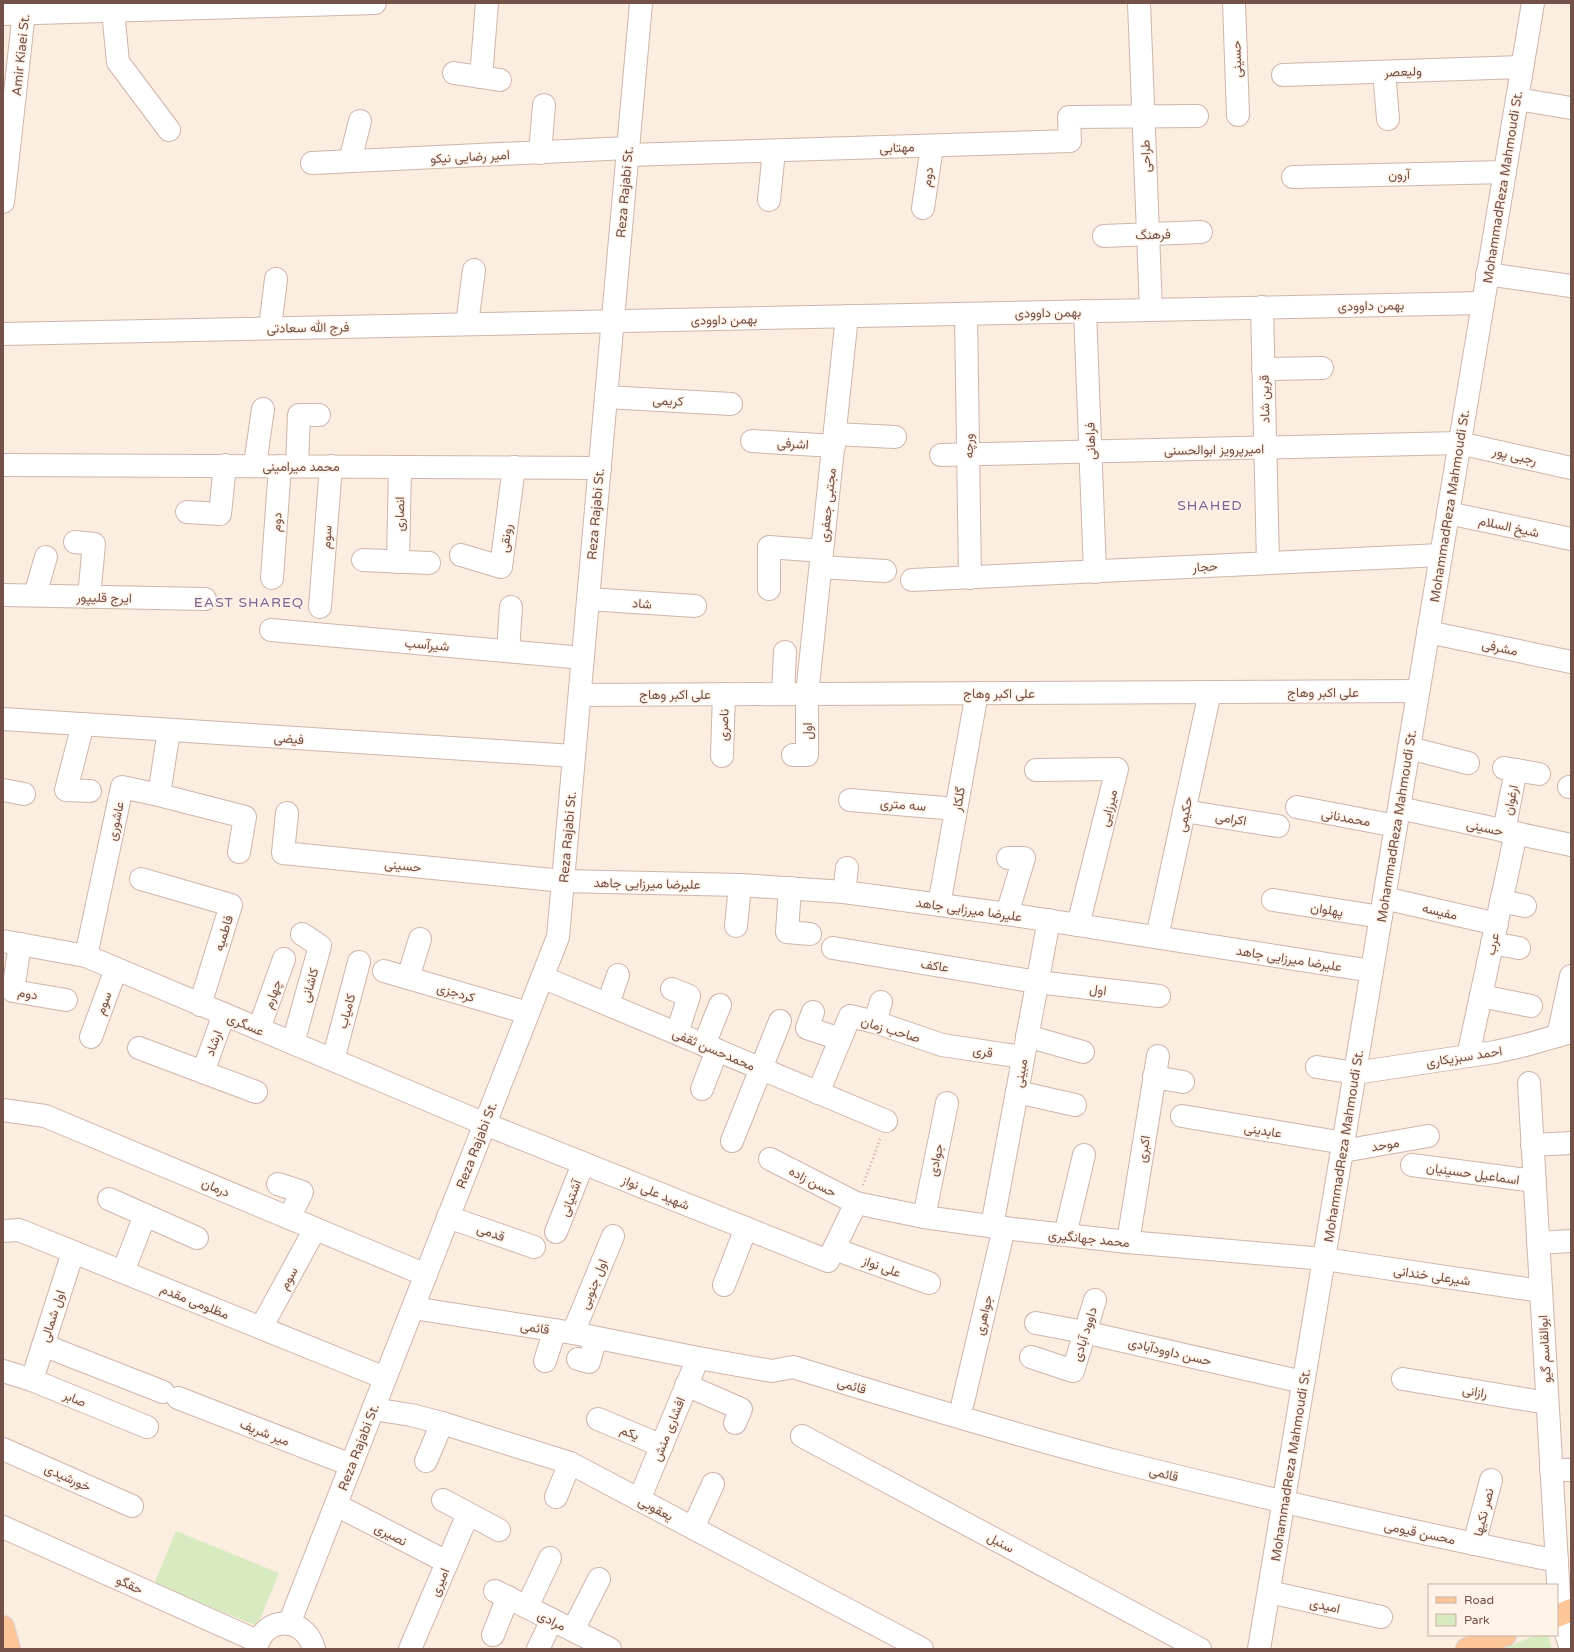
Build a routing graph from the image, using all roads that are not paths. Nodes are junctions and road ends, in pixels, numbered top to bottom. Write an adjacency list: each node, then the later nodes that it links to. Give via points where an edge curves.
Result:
1 (375, 3): 7 (street)
2 (487, 3): 13 (street, via 490,79)
3 (641, 3): 26 (street, Reza Rajabi St.)
4 (1139, 3): 20 (street, طراحی)
5 (1234, 3): 19 (street, حسینی)
6 (1532, 3): 11 (street, MohammadReza Mahmoudi St.)
7 (273, 4): 9 (street)
8 (25, 8): 9 (street); 10 (street); 33 (street, Amir Kiaei St.)
9 (113, 11): 23 (street, via 118,62)
10 (3, 14)
11 (1522, 67): 12 (street, ولیعصر); 15 (street, MohammadReza Mahmoudi St.)
12 (1384, 72): 14 (street, ولیعصر); 21 (street)
13 (454, 73)
14 (1283, 75)
15 (1517, 98): 17 (street); 30 (street, MohammadReza Mahmoudi St.)
16 (544, 105): 27 (street)
17 (1571, 108)
18 (1197, 116): 20 (street)
19 (1238, 116)
20 (1144, 117): 24 (street, مهتابی, via 1069,117 1070,141); 36 (street, طراحی)
21 (1388, 119)
22 (360, 121): 28 (street)
23 (169, 130)
24 (932, 146): 25 (street, مهتابی); 34 (street, دوم)
25 (774, 151): 26 (street, مهتابی); 32 (street)
26 (627, 152): 27 (street, امیر رضایی نیکو); 48 (street, Reza Rajabi St.)
27 (540, 153): 28 (street, امیر رضایی نیکو)
28 (350, 161): 29 (street, امیر رضایی نیکو)
29 (312, 163)
30 (1504, 172): 31 (street, آرون); 39 (street, MohammadReza Mahmoudi St.)
31 (1293, 177)
32 (768, 200)
33 (3, 202)
34 (923, 208)
35 (1201, 232): 36 (street, فرهنگ)
36 (1148, 235): 37 (street, فرهنگ); 44 (street, طراحی)
37 (1104, 236)
38 (474, 270): 49 (street)
39 (1487, 274): 41 (street); 42 (street, MohammadReza Mahmoudi St.)
40 (276, 279): 50 (street)
41 (1571, 286)
42 (1483, 303): 43 (street, بهمن داوودی); 61 (street, MohammadReza Mahmoudi St.)
43 (1262, 308): 44 (street, بهمن داوودی); 52 (street, قرین شاد)
44 (1151, 310): 45 (street, بهمن داوودی)
45 (1085, 311): 46 (street, بهمن داوودی); 63 (street, فراهانی)
46 (966, 314): 47 (street, بهمن داوودی); 64 (street, ورچه)
47 (847, 316): 48 (street, بهمن داوودی); 59 (street, مجتبی جعفری)
48 (612, 321): 49 (street, فرج الله سعادتی); 54 (street, Reza Rajabi St.)
49 (467, 324): 50 (street, فرج الله سعادتی)
50 (270, 328): 51 (street, فرج الله سعادتی)
51 (3, 334)
52 (1264, 368): 53 (street); 62 (street, قرین شاد)
53 (1322, 368)
54 (606, 397): 55 (street, کریمی); 73 (street, Reza Rajabi St.)
55 (731, 404)
56 (263, 409): 68 (street)
57 (319, 415): 69 (street, دوم, via 299,415)
58 (895, 437): 59 (street, اشرفی)
59 (834, 440): 60 (street, اشرفی); 82 (street, مجتبی جعفری)
60 (752, 441)
61 (1460, 443): 62 (street, امیرپرویز ابوالحسنی); 74 (street, رجبی پور); 76 (street, MohammadReza Mahmoudi St.)
62 (1266, 447): 63 (street, امیرپرویز ابوالحسنی); 86 (street, قرین شاد)
63 (1090, 451): 64 (street, امیرپرویز ابوالحسنی); 88 (street, فراهانی)
64 (968, 454): 65 (street, امیرپرویز ابوالحسنی); 90 (street, ورچه)
65 (941, 455)
66 (3, 464): 67 (street, محمد میرامینی)
67 (225, 465): 68 (street, محمد میرامینی); 75 (street, via 220,514)
68 (255, 465): 69 (street, محمد میرامینی)
69 (289, 466): 70 (street, محمد میرامینی); 89 (street, دوم)
70 (331, 466): 71 (street, محمد میرامینی); 99 (street, سوم)
71 (400, 467): 72 (street, محمد میرامینی); 84 (street, انصاری)
72 (514, 467): 73 (street, محمد میرامینی); 79 (street, رونقی, via 501,567)
73 (600, 468): 97 (street, Reza Rajabi St.)
74 (1571, 468)
75 (187, 512)
76 (1448, 513): 77 (street, شیخ السلام); 80 (street, MohammadReza Mahmoudi St.)
77 (1571, 539)
78 (75, 542): 95 (street, via 94,544)
79 (461, 555)
80 (1441, 555): 86 (street, حجار); 102 (street, MohammadReza Mahmoudi St.)
81 (46, 557): 94 (street)
82 (822, 559): 87 (street); 92 (street, via 770,538); 112 (street, مجتبی جعفری)
83 (363, 560): 84 (street)
84 (398, 562): 85 (street)
85 (429, 563)
86 (1268, 563): 88 (street, حجار)
87 (885, 571)
88 (1095, 572): 90 (street, حجار)
89 (272, 578)
90 (970, 578): 91 (street, حجار)
91 (912, 580)
92 (769, 589)
93 (3, 595): 94 (street, ایرج قلیپور)
94 (35, 595): 95 (street, ایرج قلیپور)
95 (89, 596): 96 (street, ایرج قلیپور)
96 (205, 599)
97 (588, 599): 98 (street, شاد); 105 (street, Reza Rajabi St.)
98 (695, 606)
99 (320, 607)
100 (511, 607): 103 (street)
101 (271, 630): 103 (street, شیرآسب)
102 (1428, 632): 106 (street, مشرفی); 108 (street, MohammadReza Mahmoudi St.)
103 (508, 651): 105 (street, شیرآسب)
104 (786, 652): 111 (street)
105 (583, 658): 113 (street, Reza Rajabi St.)
106 (1571, 662)
107 (1210, 692): 108 (street, علی اکبر وهاج); 109 (street, علی اکبر وهاج); 129 (street, حکیمی)
108 (1418, 692): 117 (street, MohammadReza Mahmoudi St.)
109 (977, 693): 112 (street, علی اکبر وهاج); 128 (street, گلکار)
110 (724, 694): 111 (street, علی اکبر وهاج); 113 (street, علی اکبر وهاج); 120 (street, ناصری)
111 (783, 694): 112 (street, علی اکبر وهاج)
112 (807, 694): 118 (street, اول, via 807,755)
113 (580, 695): 119 (street, Reza Rajabi St.)
114 (3, 719): 115 (street, فیضی)
115 (83, 724): 116 (street, فیضی); 124 (street, via 66,790)
116 (169, 730): 119 (street, فیضی); 125 (street)
117 (1409, 748): 121 (street); 131 (street, MohammadReza Mahmoudi St.)
118 (793, 755)
119 (574, 756): 139 (street, Reza Rajabi St.)
120 (722, 757)
121 (1468, 763)
122 (1036, 770): 150 (street, میرزایی, via 1117,769)
123 (1539, 774): 133 (street, ارغوان, via 1510,769)
124 (90, 791)
125 (159, 795): 135 (street, via 245,817); 160 (street, عاشوری, via 122,787)
126 (850, 800): 128 (street, سه متری)
127 (1297, 807): 131 (street, محمدنانی)
128 (956, 808): 145 (street, گلکار)
129 (1184, 811): 132 (street, اکرامی); 155 (street, حکیمی)
130 (287, 814): 139 (street, حسینی, via 283,853)
131 (1397, 817): 133 (street, حسینی); 147 (street, MohammadReza Mahmoudi St.)
132 (1278, 826)
133 (1510, 832): 134 (street, حسینی); 144 (street, عرب)
134 (1571, 845)
135 (240, 852)
136 (1008, 858): 148 (street, via 1024,858)
137 (847, 868): 142 (street)
138 (141, 879): 176 (street, فاطمیه, via 231,905)
139 (563, 881): 140 (street, علیرضا میرزایی جاهد); 168 (street, Reza Rajabi St., via 558,937)
140 (740, 885): 141 (street, علیرضا میرزایی جاهد); 151 (street)
141 (790, 888): 142 (street, علیرضا میرزایی جاهد); 154 (street, via 787,932)
142 (844, 892): 145 (street, علیرضا میرزایی جاهد)
143 (1273, 900): 147 (street, پهلوان)
144 (1502, 901): 146 (street); 152 (street, عرب)
145 (939, 905): 148 (street, علیرضا میرزایی جاهد)
146 (1526, 906)
147 (1382, 908): 152 (street, مفیسه); 165 (street, MohammadReza Mahmoudi St.)
148 (1007, 914): 149 (street, علیرضا میرزایی جاهد)
149 (1049, 920): 150 (street, علیرضا میرزایی جاهد); 170 (street, مبینی)
150 (1078, 925): 155 (street, علیرضا میرزایی جاهد)
151 (736, 926)
152 (1494, 933): 159 (street, مفیسه); 173 (street, عرب)
153 (302, 934): 189 (street, کاشانی, via 320,946)
154 (810, 934)
155 (1157, 937): 165 (street, علیرضا میرزایی جاهد)
156 (420, 939): 169 (street)
157 (12, 943): 160 (street, عسگری); 174 (street, دوم, via 13,991)
158 (833, 948): 170 (street, عاکف)
159 (1519, 948)
160 (86, 956): 163 (street, عسگری)
161 (284, 959): 183 (street, چهارم)
162 (359, 962): 197 (street, کامیاب)
163 (116, 969): 176 (street, عسگری); 187 (street, سوم)
164 (384, 971): 169 (street, کردجزی)
165 (1372, 971): 201 (street, MohammadReza Mahmoudi St.)
166 (618, 975): 175 (street)
167 (1571, 976): 185 (street)
168 (542, 977): 175 (street, محمدحسن ثقفی); 180 (street, Reza Rajabi St.)
169 (408, 978): 180 (street, کردجزی)
170 (1038, 982): 172 (street, اول); 186 (street, مبینی)
171 (672, 989): 184 (street, via 689,996)
172 (1159, 996)
173 (1482, 996): 178 (street); 195 (street, عرب)
174 (66, 1000)
175 (608, 1004): 184 (street, محمدحسن ثقفی)
176 (200, 1005): 181 (street, عسگری)
177 (720, 1005): 191 (street)
178 (1531, 1006)
179 (813, 1012): 188 (street, via 807,1028)
180 (528, 1013): 214 (street, Reza Rajabi St.)
181 (224, 1014): 183 (street, عسگری); 200 (street, ارشاد)
182 (780, 1021): 199 (street)
183 (259, 1029): 189 (street, عسگری)
184 (677, 1034): 191 (street, محمدحسن ثقفی)
185 (1565, 1034): 195 (street, احمد سبزیکاری, via 1526,1045)
186 (1027, 1036): 193 (street); 196 (street, مبینی)
187 (91, 1037)
188 (840, 1039): 190 (street, صاحب زمان, via 850,1016 878,1012); 208 (street, صاحب زمان)
189 (293, 1044): 197 (street, عسگری)
190 (942, 1045): 196 (street, قری)
191 (711, 1047): 199 (street, محمدحسن ثقفی); 205 (street)
192 (139, 1048): 200 (street)
193 (1083, 1052)
194 (1158, 1056): 202 (street, اکبری)
195 (1468, 1056): 201 (street, احمد سبزیکاری)
196 (1023, 1057): 207 (street, مبینی)
197 (333, 1060): 214 (street, عسگری)
198 (1317, 1067): 201 (street, احمد سبزیکاری)
199 (760, 1068): 208 (street, محمدحسن ثقفی); 216 (street)
200 (203, 1072): 206 (street)
201 (1355, 1073): 219 (street, MohammadReza Mahmoudi St.)
202 (1154, 1077): 203 (street); 241 (street, اکبری)
203 (1183, 1082)
204 (1529, 1083): 218 (street, ابوالقاسم گیو)
205 (702, 1089)
206 (256, 1092)
207 (1017, 1092): 210 (street); 232 (street, مبینی)
208 (818, 1093): 213 (street, محمدحسن ثقفی)
209 (946, 1103): 229 (street, جوادی)
210 (1075, 1105)
211 (3, 1110): 230 (street, درمان, via 45,1116)
212 (1182, 1116): 219 (street, عابدینی)
213 (886, 1122)
214 (484, 1124): 222 (street, شهید علی نواز); 231 (street, Reza Rajabi St.)
215 (1428, 1136): 219 (street, موحد)
216 (732, 1141)
217 (1571, 1143): 218 (street)
218 (1532, 1145): 224 (street, ابوالقاسم گیو)
219 (1343, 1147): 246 (street, MohammadReza Mahmoudi St.)
220 (1084, 1155): 237 (street)
221 (770, 1159): 227 (street, حسن زاده)
222 (583, 1164): 233 (street, شهید علی نواز); 236 (street, آشتیانی)
223 (1412, 1165): 224 (street, اسماعیل حسینیان)
224 (1535, 1181): 242 (street, ابوالقاسم گیو)
225 (278, 1184): 230 (street, via 302,1192)
226 (109, 1199): 228 (street)
227 (856, 1202): 229 (street, محمد جهانگیری); 245 (street)
228 (145, 1215): 239 (street); 247 (street)
229 (924, 1217): 232 (street, محمد جهانگیری)
230 (290, 1218): 234 (street, درمان)
231 (448, 1218): 243 (street, قدمی); 248 (street, Reza Rajabi St.)
232 (998, 1227): 237 (street, محمد جهانگیری); 270 (street, جواهری)
233 (746, 1228): 245 (street, شهید علی نواز); 250 (street)
234 (315, 1229): 248 (street, درمان); 255 (street, سوم)
235 (3, 1231): 244 (street, مظلومی مقدم, via 18,1230)
236 (556, 1232)
237 (1065, 1235): 241 (street, محمد جهانگیری)
238 (613, 1236): 256 (street, اول جنوبی)
239 (197, 1238)
240 (1571, 1241): 242 (street)
241 (1128, 1242): 246 (street, محمد جهانگیری)
242 (1538, 1243): 251 (street, ابوالقاسم گیو)
243 (534, 1247)
244 (73, 1252): 247 (street, مظلومی مقدم); 259 (street, اول شمالی)
245 (831, 1255): 249 (street, علی نواز)
246 (1324, 1259): 251 (street, شیرعلی خندانی); 268 (street, MohammadReza Mahmoudi St.)
247 (123, 1272): 255 (street, مظلومی مقدم)
248 (426, 1275): 253 (street, Reza Rajabi St.)
249 (929, 1283)
250 (724, 1285)
251 (1541, 1291): 271 (street, ابوالقاسم گیو)
252 (1095, 1300): 257 (street, داوود آبادی)
253 (413, 1308): 256 (street, قائمی); 265 (street, Reza Rajabi St.)
254 (1036, 1323): 257 (street, حسن داوودآبادی)
255 (261, 1328): 265 (street, مظلومی مقدم)
256 (564, 1332): 258 (street, قائمی); 263 (street, اول جنوبی)
257 (1084, 1332): 260 (street, داوود آبادی, via 1072,1371); 268 (street, حسن داوودآبادی)
258 (596, 1338): 261 (street, قائمی); 262 (street, via 589,1362)
259 (43, 1345): 267 (street, اول شمالی); 282 (street, میر شریف)
260 (1031, 1357)
261 (698, 1358): 269 (street, افشاری منش); 289 (street, قائمی, via 772,1371 793,1367 961,1418 1114,1460)
262 (578, 1359)
263 (545, 1361)
264 (3, 1371): 267 (street, صابر)
265 (385, 1378): 272 (street, Reza Rajabi St.)
266 (1404, 1379): 271 (street, رازانی)
267 (32, 1380): 276 (street, صابر)
268 (1303, 1382): 289 (street, MohammadReza Mahmoudi St.)
269 (686, 1385): 275 (street, via 741,1409); 278 (street, افشاری منش)
270 (963, 1402)
271 (1548, 1403): 283 (street, ابوالقاسم گیو)
272 (373, 1409): 274 (street, یعقوبی); 282 (street, Reza Rajabi St.)
273 (598, 1419): 278 (street, یکم)
274 (442, 1423): 280 (street); 281 (street, یعقوبی)
275 (735, 1423)
276 (147, 1427)
277 (802, 1436): 318 (street, سنبل)
278 (662, 1446): 288 (street, افشاری منش)
279 (3, 1449): 291 (street, خورشیدی)
280 (426, 1461)
281 (570, 1463): 286 (street); 288 (street, یعقوبی)
282 (351, 1465): 290 (street, Reza Rajabi St.)
283 (1561, 1470): 298 (street, ابوالقاسم گیو)
284 (1491, 1480): 296 (street, نصر نکیها)
285 (713, 1484): 294 (street)
286 (556, 1497)
287 (443, 1500): 292 (street)
288 (639, 1500): 294 (street, یعقوبی)
289 (1284, 1502): 296 (street, محسن قیومی); 301 (street, MohammadReza Mahmoudi St.)
290 (336, 1505): 299 (street, نصیری); 306 (street, Reza Rajabi St.)
291 (132, 1506)
292 (468, 1514): 295 (street); 299 (street, امیری)
293 (3, 1527): 311 (street, حقگو)
294 (693, 1528): 317 (street, یعقوبی)
295 (498, 1530)
296 (1474, 1544): 298 (street, محسن قیومی)
297 (550, 1558): 302 (street)
298 (1557, 1561): 303 (street, ابوالقاسم گیو)
299 (447, 1562): 315 (street, امیری)
300 (599, 1579): 308 (street)
301 (1269, 1592): 304 (street, امیدی); 319 (street, MohammadReza Mahmoudi St.)
302 (510, 1598): 305 (street, مرادی); 309 (street)
303 (1563, 1614): 321 (street, ابوالقاسم گیو)
304 (1381, 1617)
305 (552, 1620): 308 (street, مرادی); 316 (street)
306 (289, 1624): 311 (street, via 271,1627 263,1633); 314 (street, via 306,1632 312,1640)
307 (3, 1627): 313 (main road)
308 (573, 1630): 312 (street, مرادی)
309 (493, 1634)
310 (1502, 1636): 320 (main road)
311 (257, 1645)
312 (605, 1648)
313 (9, 1649)
314 (314, 1649)
315 (410, 1649)
316 (538, 1649)
317 (922, 1649)
318 (1200, 1649)
319 (1259, 1649)
320 (1467, 1649)
321 (1571, 1649)

